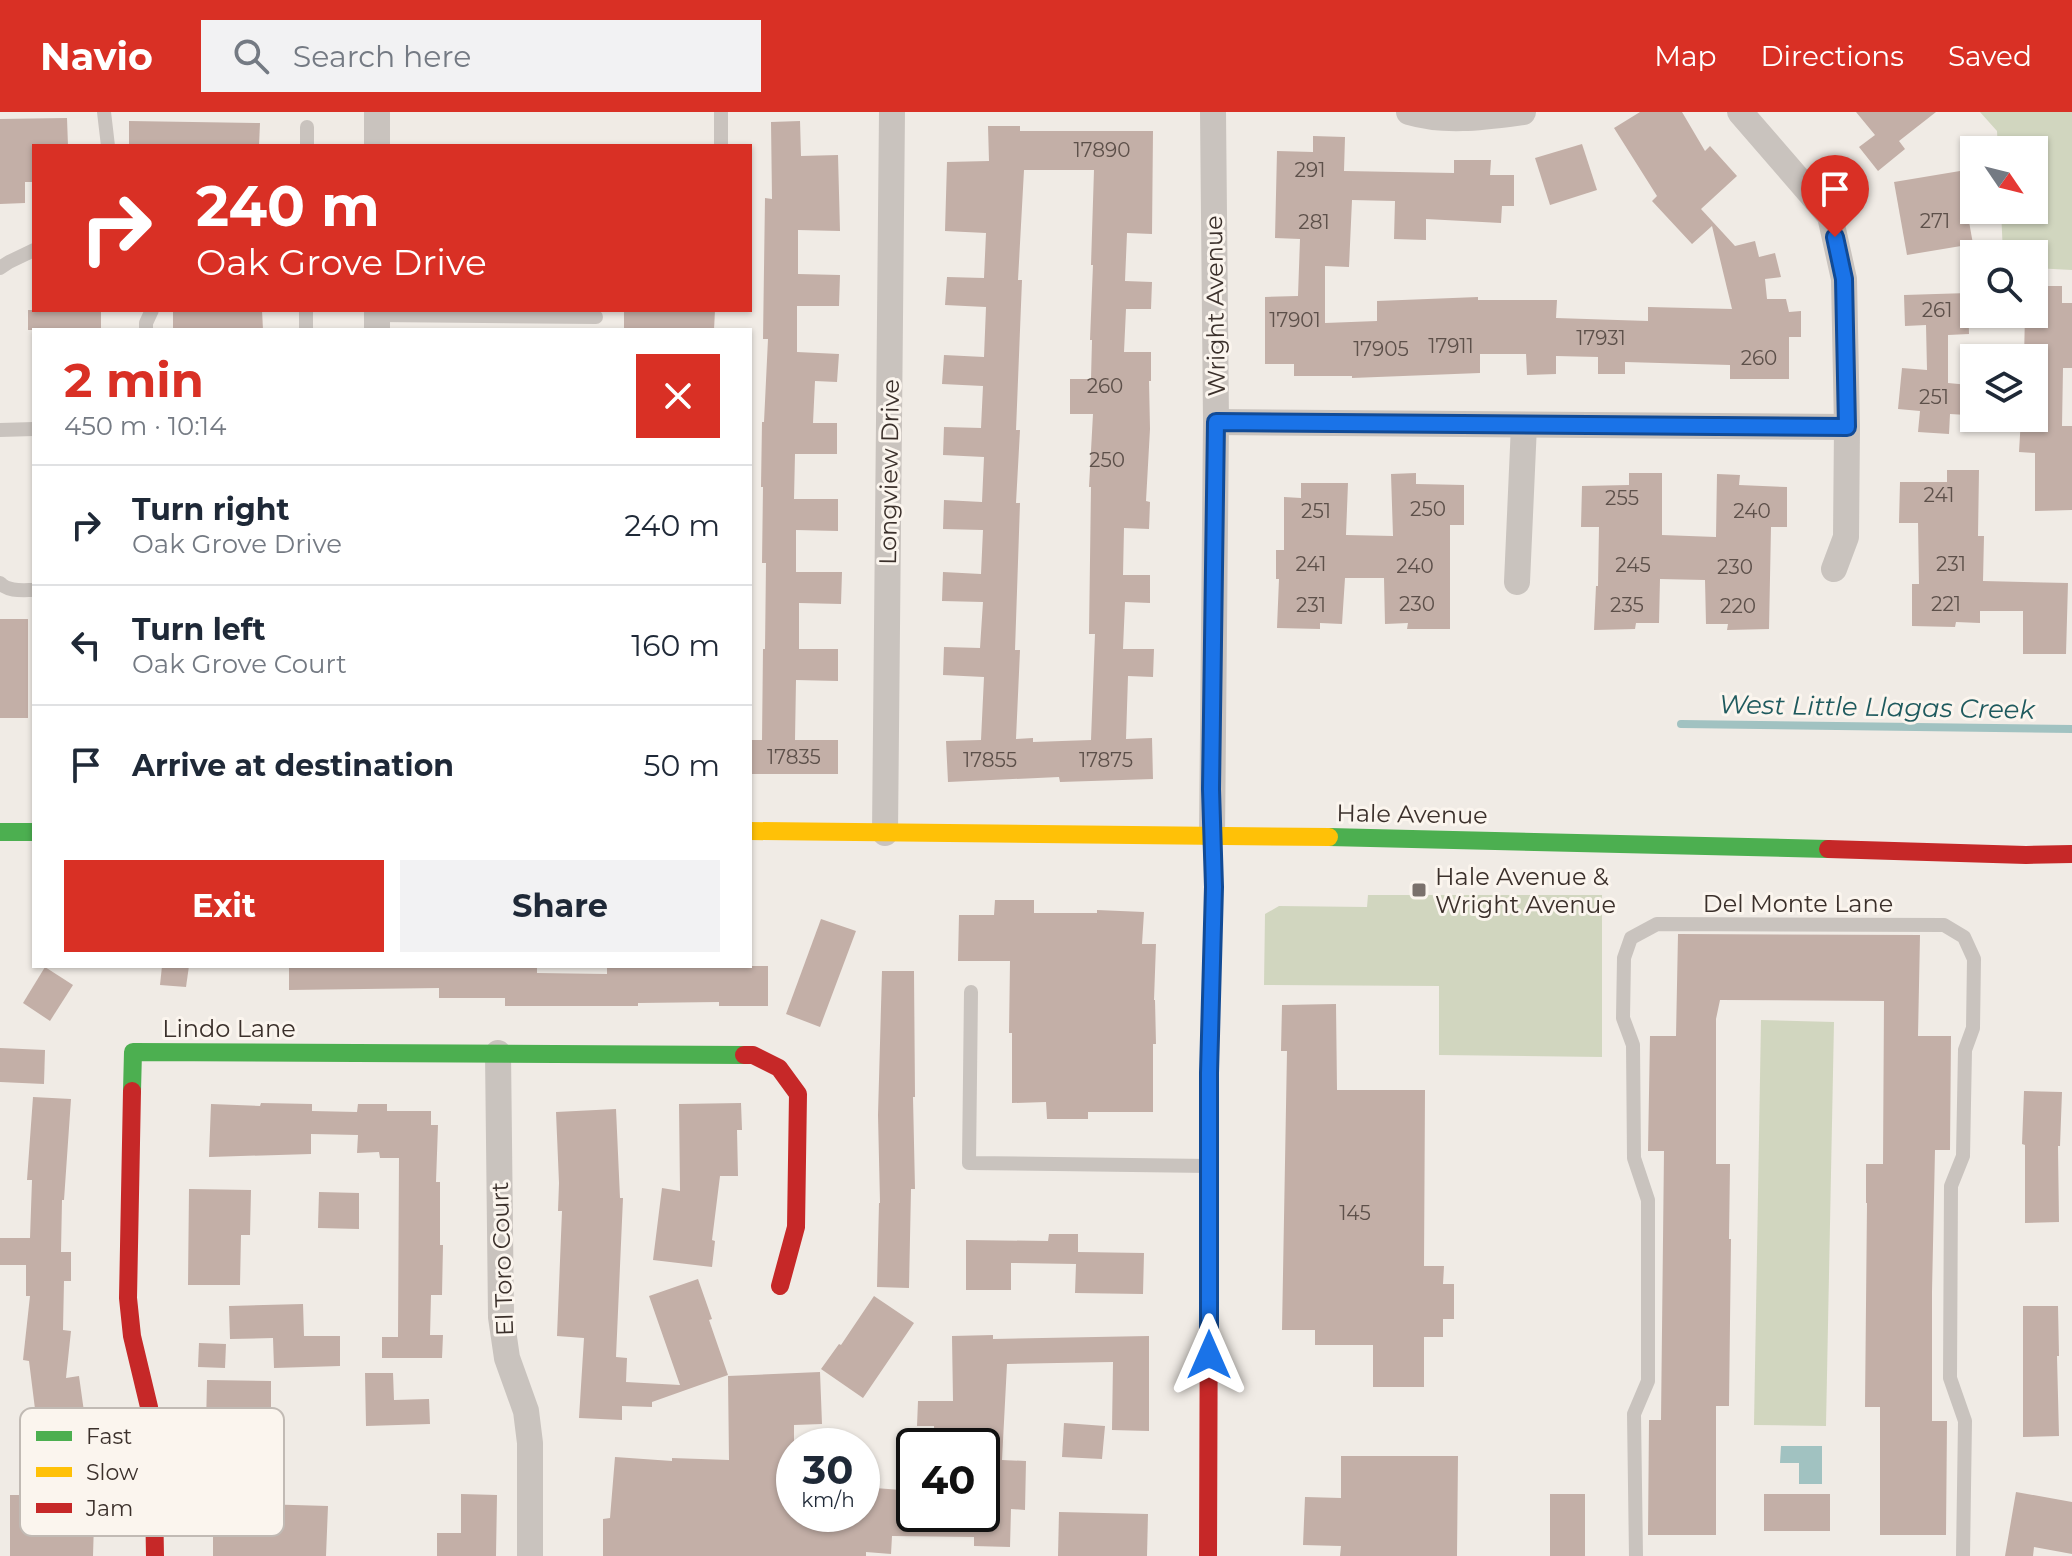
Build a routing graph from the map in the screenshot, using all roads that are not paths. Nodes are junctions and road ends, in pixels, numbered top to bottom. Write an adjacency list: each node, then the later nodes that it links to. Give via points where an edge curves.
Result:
1 (104, 112): 10 (lane)
2 (377, 112): 12 (street)
3 (721, 112): 13 (lane)
4 (892, 112): 30 (street, Longview Drive)
5 (1213, 112): 18 (street, Wright Avenue)
6 (1409, 112): 7 (street, via 1482,118)
7 (1523, 112)
8 (1740, 112): 20 (street, via 1830,216 1844,279)
9 (307, 127): 11 (lane)
10 (108, 144)
11 (307, 144)
12 (377, 144)
13 (721, 144)
14 (32, 251): 15 (lane)
15 (0, 268)
16 (596, 317): 17 (lane)
17 (377, 318)
18 (1216, 422): 19 (street); 31 (street, Wright Avenue)
19 (1524, 425): 20 (street); 24 (street)
20 (1847, 427): 23 (street, via 1846,537)
21 (32, 429): 22 (lane)
22 (0, 430)
23 (1834, 569)
24 (1517, 582)
25 (0, 583): 26 (lane)
26 (32, 590)
27 (752, 831): 30 (street, Hale Avenue)
28 (0, 832): 29 (street)
29 (32, 832)
30 (885, 833): 31 (street, Hale Avenue)
31 (1212, 836): 32 (street, Hale Avenue); 35 (street, Wright Avenue)
32 (2072, 854)
33 (971, 992): 35 (lane, via 969,1163)
34 (498, 1053): 36 (street, Lindo Lane, via 753,1055 779,1068 798,1094 796,1227); 37 (street, Lindo Lane, via 133,1052 128,1298); 40 (street, El Toro Court, via 501,1317 530,1443)
35 (1209, 1166): 41 (street, Wright Avenue)
36 (780, 1286)
37 (149, 1408)
38 (155, 1536): 39 (street, Lindo Lane)
39 (155, 1556)
40 (530, 1556)
41 (1208, 1556)
42 (1636, 1556): 43 (lane, Del Monte Lane, via 1634,1414 1648,1381 1648,1200 1634,1158 1633,1045 1623,1018 1624,958 1631,938 1657,924 1689,924 1944,925 1964,937 1974,959 1963,1156 1951,1186 1950,1378 1965,1421)
43 (1963, 1556)

